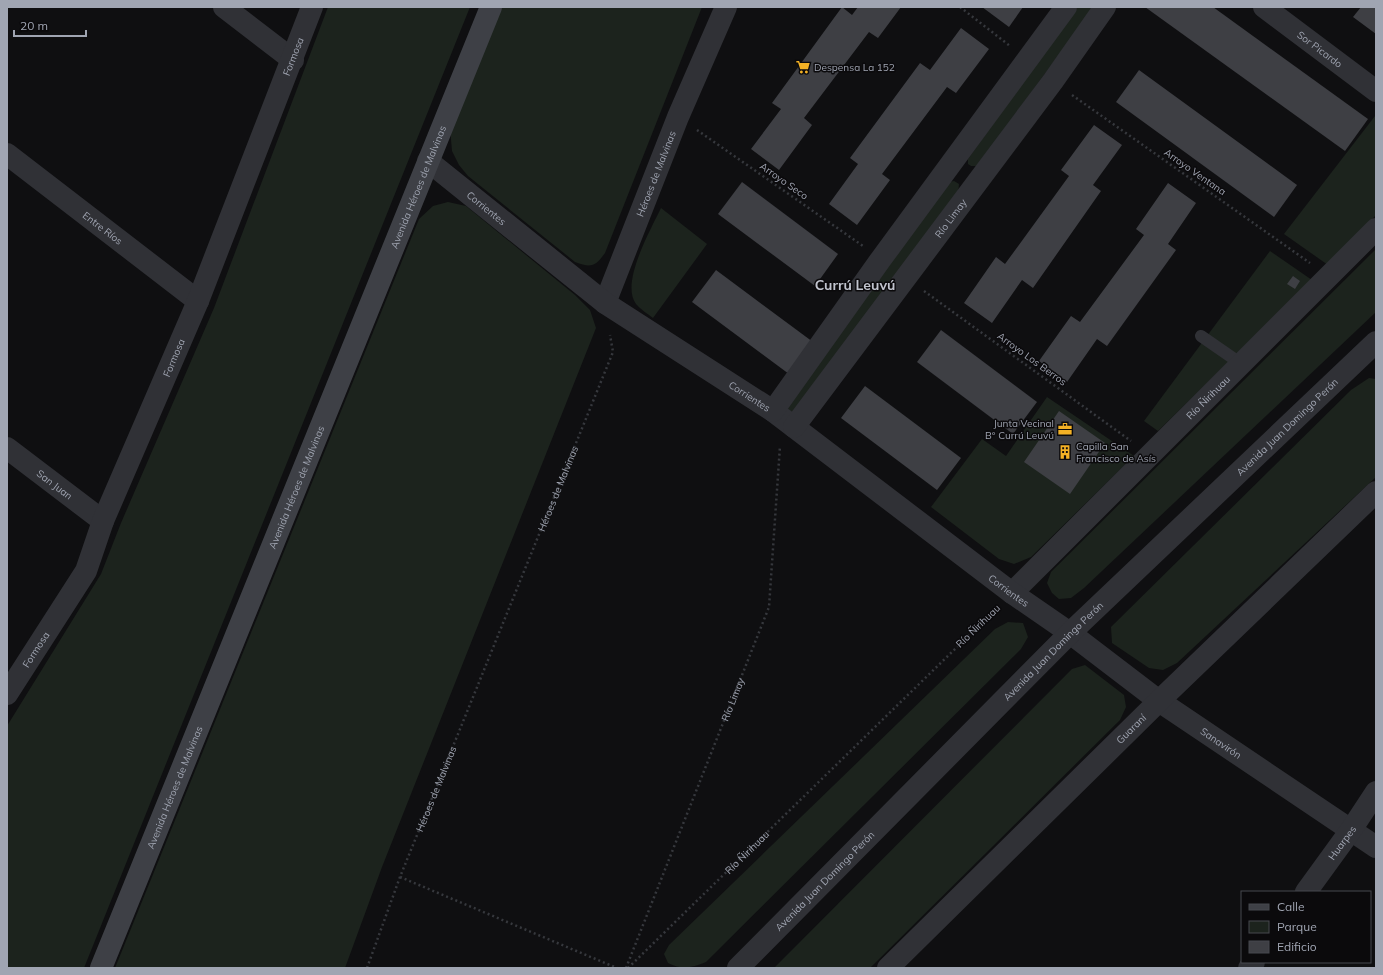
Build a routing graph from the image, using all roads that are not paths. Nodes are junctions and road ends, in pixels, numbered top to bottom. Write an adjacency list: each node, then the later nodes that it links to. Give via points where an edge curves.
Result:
1 (224, 7): 8 (street)
2 (312, 7): 8 (street, Formosa)
3 (491, 7): 11 (main road, Avenida Héroes de Malvinas)
4 (726, 7): 16 (street, Héroes de Malvinas, via 678,117)
5 (1066, 7): 12 (street)
6 (1105, 7): 13 (street, Río Limay)
7 (1264, 7): 9 (street, Sor Picardo)
8 (293, 60): 15 (street, Formosa)
9 (1376, 91)
10 (7, 154): 15 (street, Entre Ríos)
11 (428, 161): 16 (street, Corrientes); 32 (main road, Avenida Héroes de Malvinas)
12 (951, 164): 13 (street); 20 (street, via 881,258)
13 (977, 183): 20 (street, Río Limay, via 905,278)
14 (1376, 229): 19 (street, Río Ñirihuau)
15 (198, 301): 23 (street, Formosa)
16 (605, 303): 20 (street, Corrientes)
17 (1201, 336): 19 (lane)
18 (1376, 342): 25 (street, Avenida Juan Domingo Perón)
19 (1240, 363): 24 (street, Río Ñirihuau)
20 (783, 419): 24 (street, Corrientes)
21 (7, 448): 23 (street, San Juan)
22 (1376, 492): 27 (street, Guaraní)
23 (103, 521): 26 (street, Formosa, via 86,571)
24 (1012, 593): 25 (street, Corrientes)
25 (1070, 633): 27 (street, Sanavirón); 33 (street, Avenida Juan Domingo Perón)
26 (7, 694)
27 (1159, 701): 29 (street, Sanavirón); 34 (street, Guaraní)
28 (1376, 792): 29 (street, Huarpes)
29 (1351, 830): 30 (street, Sanavirón); 31 (street, Huarpes)
30 (1376, 847)
31 (1307, 891)
32 (101, 968)
33 (738, 968)
34 (888, 968)

